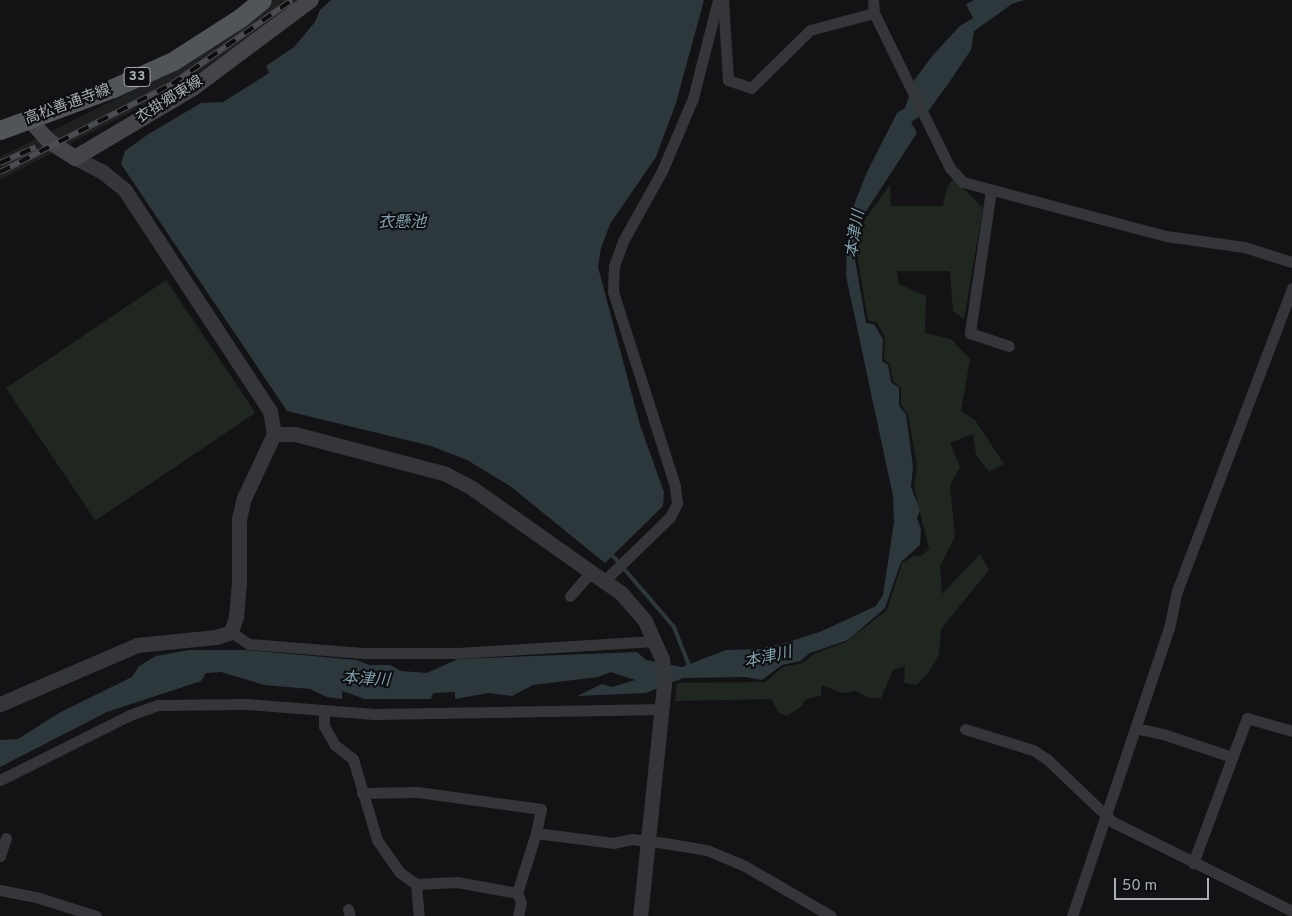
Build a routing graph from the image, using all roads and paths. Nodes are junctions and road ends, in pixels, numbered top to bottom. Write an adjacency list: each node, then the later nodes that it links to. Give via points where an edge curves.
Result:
1 (262, 0): 7 (main road, 高松善通寺線 / 33, via 240,18 172,61 114,88)
2 (311, 0): 9 (main road, 衣掛郷東線, via 192,88)
3 (718, 0): 16 (street, via 693,98 662,171 623,241 614,266 613,292 675,486 677,503 670,516)
4 (723, 0): 6 (street, via 728,80 750,88 810,30)
5 (873, 0): 6 (street)
6 (874, 13): 10 (street, via 950,168 963,182)
7 (30, 119): 8 (main road, 高松善通寺線 / 33); 9 (main road, via 49,141)
8 (0, 130)
9 (75, 158): 14 (street, via 103,172 124,190 270,411)
10 (991, 190): 11 (street, via 1166,236 1244,247); 13 (street, via 970,333)
11 (1292, 262)
12 (1292, 288): 23 (street, via 1177,591 1169,628)
13 (1009, 346)
14 (274, 434): 15 (street, via 295,434 446,474 532,528); 18 (street, via 244,498 239,518 239,583 236,617)
15 (590, 573): 16 (street); 17 (street)
16 (604, 580): 19 (street, via 635,607)
17 (570, 596)
18 (231, 632): 19 (street, via 249,644 364,653 457,653); 20 (street, via 216,637 137,644)
19 (656, 643): 21 (street, via 662,659)
20 (0, 704)
21 (662, 706): 22 (street, via 374,714); 32 (street)
22 (324, 712): 27 (street, via 246,704 158,706 130,715); 28 (street, via 324,726 335,745 353,759)
23 (1136, 728): 26 (street); 29 (street)
24 (965, 729): 29 (street, via 1033,750 1047,759)
25 (1292, 731): 26 (street, via 1247,718)
26 (1232, 757): 34 (street)
27 (0, 780)
28 (362, 793): 30 (street, via 418,792 541,809); 35 (street, via 377,840 399,872)
29 (1106, 816): 34 (street); 44 (street)
30 (536, 833): 32 (street, via 613,843 632,839); 37 (street)
31 (6, 838): 33 (street)
32 (649, 841): 42 (street); 43 (street, via 715,854 745,866)
33 (0, 856)
34 (1193, 863): 38 (street)
35 (416, 884): 37 (street, via 457,882); 40 (street)
36 (0, 890): 39 (street, via 36,897)
37 (517, 893): 41 (street, via 520,902)
38 (1292, 911)
39 (96, 916)
40 (419, 916)
41 (518, 916)
42 (640, 916)
43 (831, 916)
44 (1072, 916)

